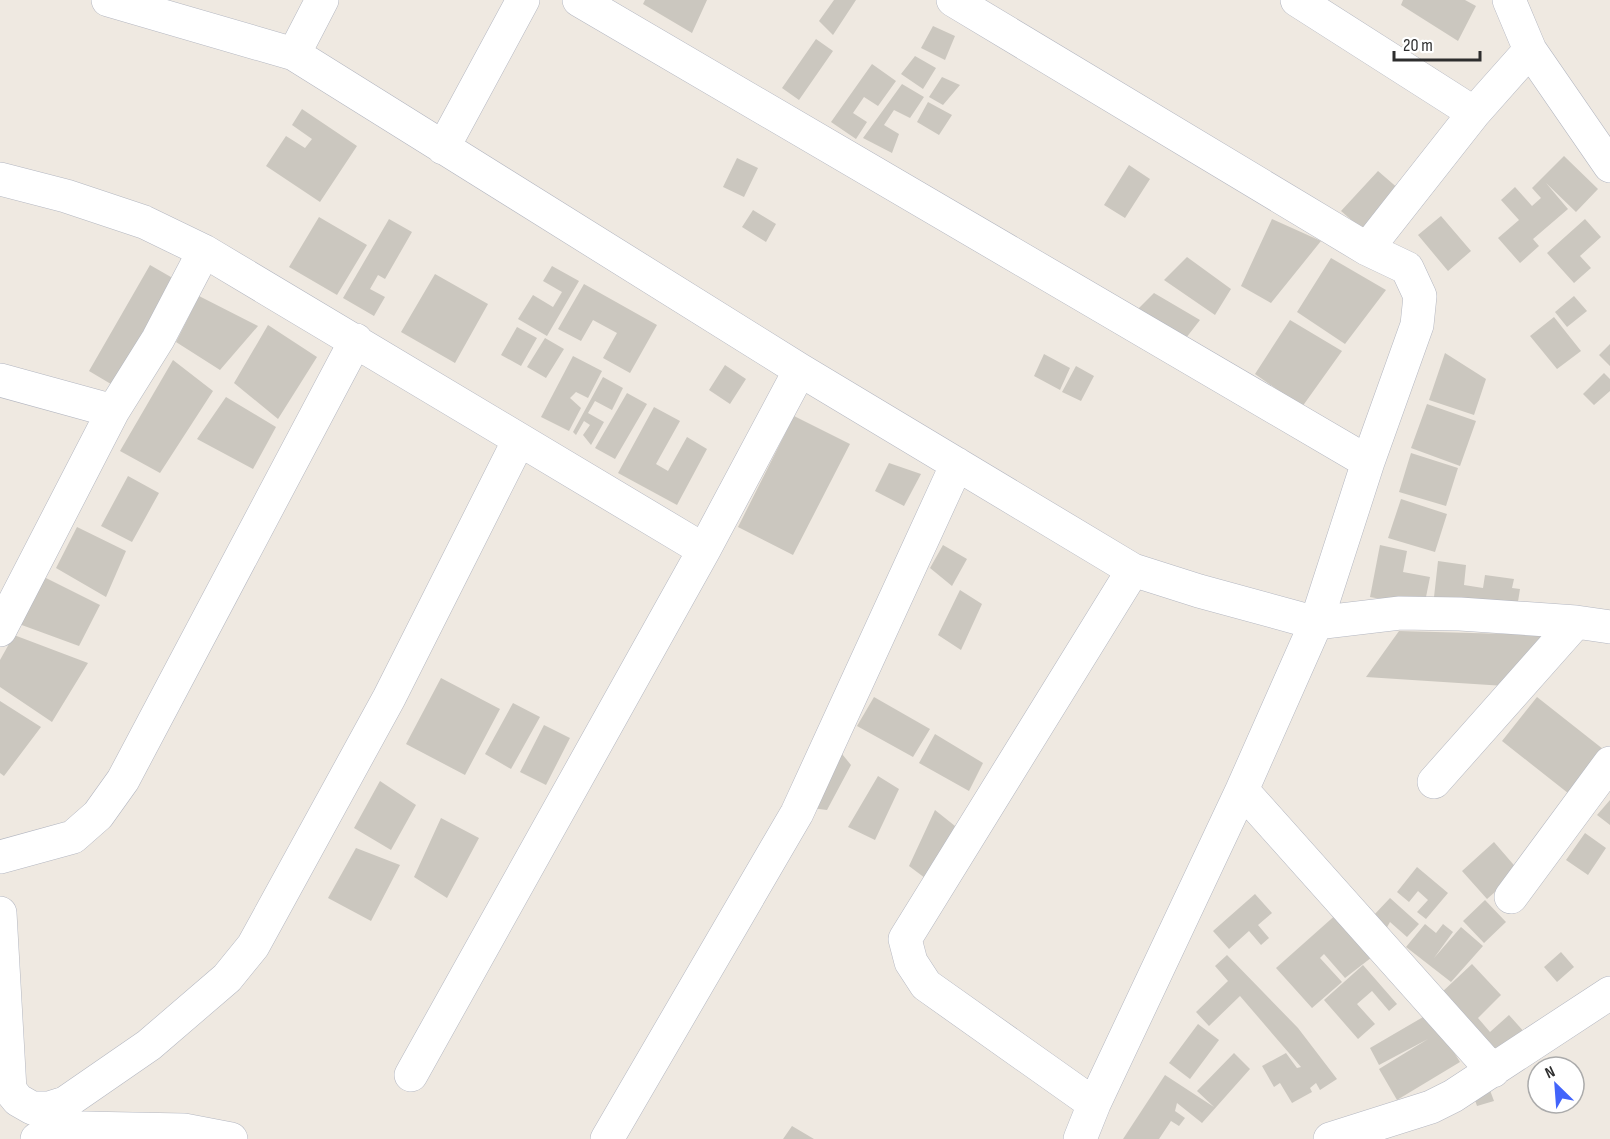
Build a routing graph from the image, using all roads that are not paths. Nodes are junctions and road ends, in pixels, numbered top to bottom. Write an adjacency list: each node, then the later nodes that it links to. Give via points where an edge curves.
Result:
1 (108, 0): 9 (street)
2 (322, 0): 9 (street)
3 (523, 0): 11 (street)
4 (579, 0): 21 (street)
5 (953, 0): 14 (street)
6 (1297, 0): 10 (street)
7 (1509, 0): 8 (street)
8 (1530, 50): 10 (street); 12 (street)
9 (294, 54): 11 (street)
10 (1474, 113): 14 (street)
11 (443, 148): 17 (street)
12 (1610, 166)
13 (0, 179): 15 (street, via 144,222)
14 (1367, 249): 21 (street, via 1407,268 1420,296 1417,325)
15 (204, 251): 16 (street); 19 (street, via 158,339)
16 (356, 340): 20 (street); 32 (street, via 123,780 98,815 73,837)
17 (800, 370): 22 (street); 23 (street)
18 (0, 380): 19 (street)
19 (113, 411): 28 (street)
20 (519, 440): 23 (street); 34 (street, via 389,698 254,946 227,978 149,1045 65,1103 49,1108 32,1108 10,1090)
21 (1368, 462): 26 (street)
22 (957, 464): 24 (street); 42 (street, via 797,813)
23 (704, 550): 37 (street)
24 (1133, 570): 26 (street); 38 (street, via 905,939 911,962 926,985)
25 (1576, 622): 26 (street, via 1400,613); 27 (street); 30 (street)
26 (1316, 623): 31 (street)
27 (1610, 627)
28 (0, 630)
29 (1610, 763): 33 (street)
30 (1434, 782)
31 (1242, 790): 36 (street); 38 (street)
32 (0, 857)
33 (1511, 897)
34 (0, 913)
35 (1610, 993): 36 (street)
36 (1493, 1071): 39 (street)
37 (411, 1074)
38 (1094, 1104): 43 (street)
39 (1431, 1107): 44 (street); 45 (street)
40 (37, 1139): 41 (street, via 83,1128 184,1130)
41 (231, 1139)
42 (607, 1139)
43 (1080, 1139)
44 (1330, 1139)
45 (1416, 1139)

